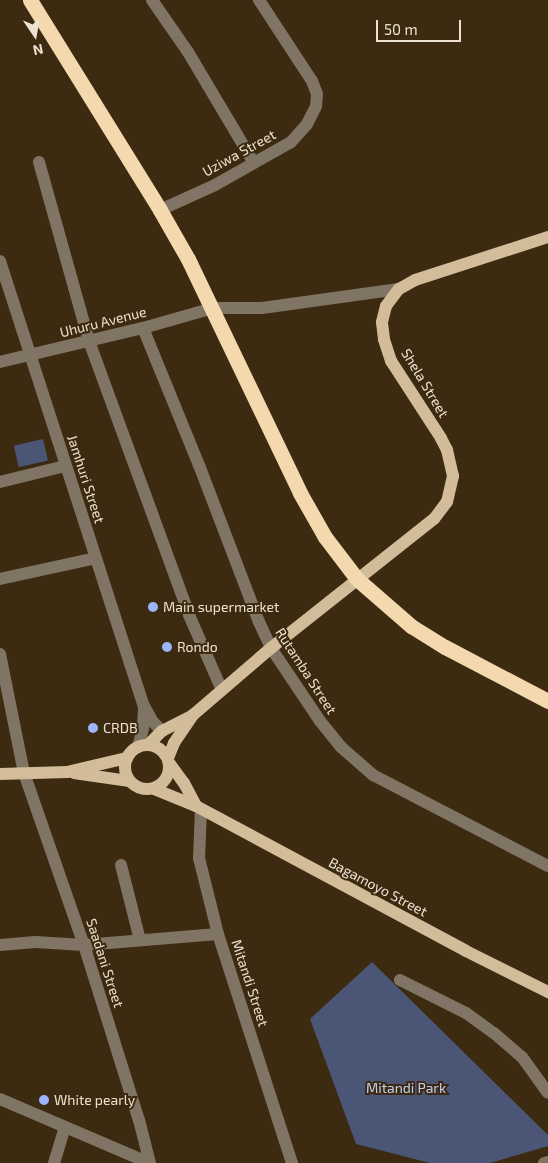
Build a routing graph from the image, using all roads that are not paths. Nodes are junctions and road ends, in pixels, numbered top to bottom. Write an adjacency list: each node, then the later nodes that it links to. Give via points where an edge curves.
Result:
1 (30, 0): 6 (highway)
2 (152, 0): 5 (street, via 188,52)
3 (259, 0): 5 (street, Uziwa Street, via 312,81 317,94 316,106 306,124 290,142)
4 (38, 162): 12 (street)
5 (254, 163): 6 (street, Uziwa Street, via 215,186)
6 (160, 210): 10 (highway)
7 (548, 237): 9 (main road, Shela Street, via 415,280)
8 (0, 263): 13 (street, Jamhuri Street)
9 (399, 289): 10 (street, Uhuru Avenue, via 262,308); 19 (main road, Shela Street, via 386,306 382,322 384,339 391,361 441,438 454,476 447,502 434,519)
10 (213, 308): 11 (street, Uhuru Avenue); 19 (highway, via 300,492 326,537)
11 (143, 328): 12 (street, Uhuru Avenue); 20 (street, Rutamba Street)
12 (89, 341): 13 (street, Uhuru Avenue); 22 (street, via 189,615)
13 (31, 354): 14 (street, Uhuru Avenue); 15 (street, Jamhuri Street)
14 (0, 362)
15 (65, 466): 16 (street); 17 (street, Jamhuri Street)
16 (0, 482)
17 (96, 558): 18 (street); 24 (street, Jamhuri Street)
18 (0, 579)
19 (357, 579): 20 (main road, Shela Street); 23 (highway, via 411,626 444,647)
20 (271, 648): 22 (main road, Shela Street); 37 (street, Rutamba Street, via 320,721 358,764 373,775)
21 (0, 654): 31 (street, Saadani Street)
22 (222, 690): 25 (main road, Shela Street)
23 (548, 701)
24 (144, 706): 26 (street); 27 (street)
25 (193, 715): 26 (main road); 29 (main road, via 174,743)
26 (162, 731): 27 (main road)
27 (143, 746): 28 (main road); 29 (main road, via 162,750)
28 (127, 758): 30 (main road); 33 (main road, via 125,770)
29 (169, 761): 34 (main road, via 168,776); 35 (main road)
30 (67, 772): 31 (main road); 33 (main road)
31 (24, 773): 32 (main road); 41 (street, Saadani Street)
32 (0, 774)
33 (129, 781): 34 (main road, via 140,789)
34 (154, 789): 35 (main road, Bagamoyo Street)
35 (198, 807): 38 (street, Mitandi Street, via 199,858); 43 (main road, Bagamoyo Street)
36 (121, 865): 39 (street)
37 (548, 866)
38 (218, 934): 39 (street); 50 (street, Mitandi Street)
39 (140, 940): 41 (street)
40 (0, 945): 41 (street, via 35,942)
41 (84, 945): 49 (street, Saadani Street)
42 (400, 980): 44 (street, via 466,1013 494,1033 522,1057)
43 (548, 992)
44 (548, 1093)
45 (0, 1100): 46 (street)
46 (65, 1128): 48 (street); 49 (street)
47 (548, 1162): 51 (street)
48 (54, 1163)
49 (149, 1163)
50 (292, 1163)
51 (544, 1163)

